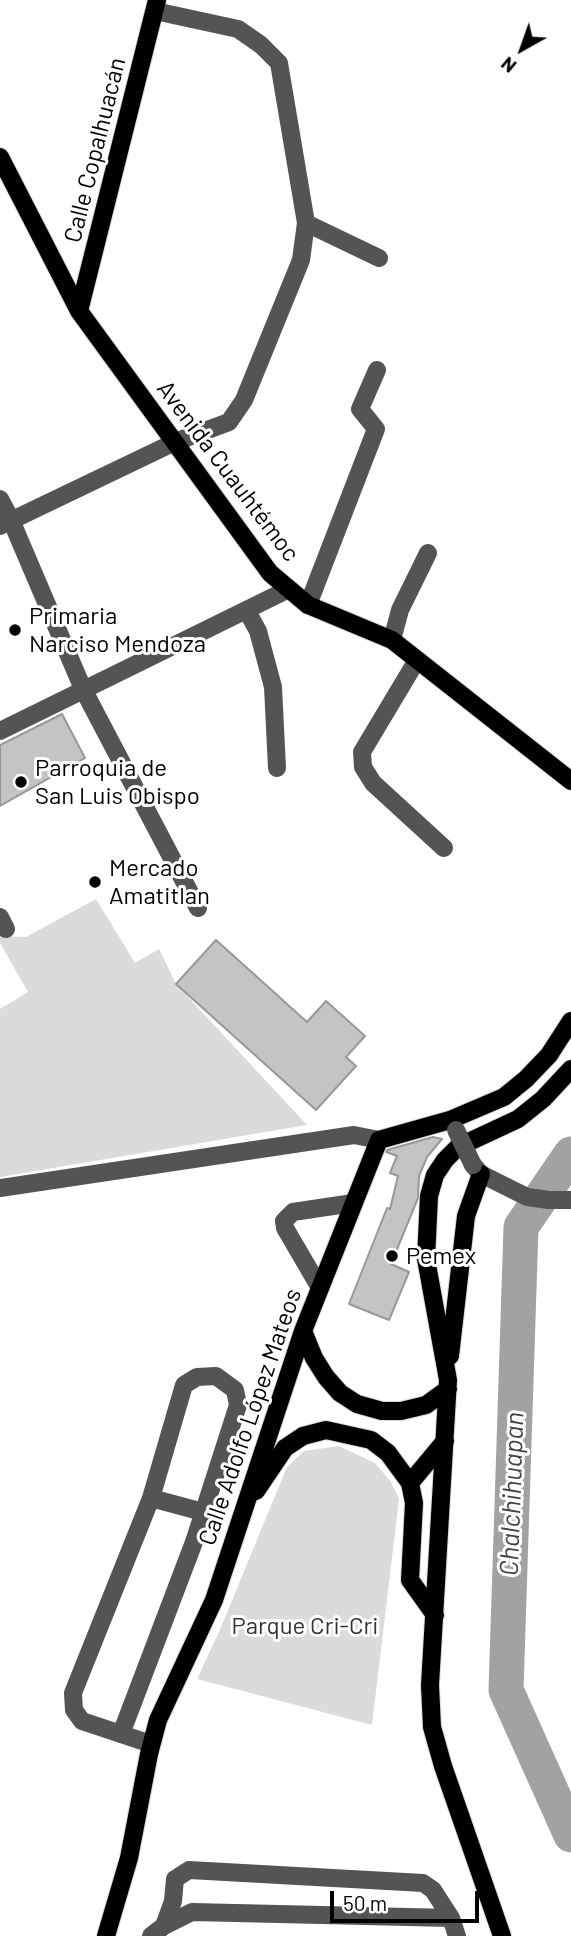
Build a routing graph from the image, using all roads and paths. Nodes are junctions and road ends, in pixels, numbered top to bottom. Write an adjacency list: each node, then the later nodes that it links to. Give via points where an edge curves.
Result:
1 (156, 5): 3 (street, via 238,29 279,63); 5 (main road, Calle Copalhuacán)
2 (0, 157): 5 (main road, Avenida Cuauhtémoc)
3 (306, 223): 4 (street); 7 (street, via 301,260 244,400 229,422)
4 (379, 258)
5 (79, 311): 7 (main road, Avenida Cuauhtémoc)
6 (377, 370): 12 (street, via 360,409 376,429)
7 (175, 442): 9 (street); 11 (main road, Avenida Cuauhtémoc, via 271,573)
8 (0, 499): 9 (street)
9 (6, 523): 16 (street)
10 (428, 553): 14 (street, via 400,610)
11 (289, 589): 12 (main road, Avenida Cuauhtémoc); 13 (street)
12 (308, 605): 14 (main road, Avenida Cuauhtémoc)
13 (247, 611): 16 (street); 18 (street, via 258,631 273,687)
14 (392, 640): 15 (main road, Avenida Cuauhtémoc)
15 (417, 660): 19 (main road, Avenida Cuauhtémoc); 20 (street, via 362,752 363,767 373,783)
16 (83, 689): 17 (street); 21 (street)
17 (0, 731)
18 (277, 768)
19 (571, 781)
20 (444, 848)
21 (198, 908)
22 (571, 1021): 24 (main road, via 526,1079)
23 (571, 1069): 32 (main road, via 518,1119 458,1147 435,1175 429,1196 426,1259)
24 (453, 1125): 25 (main road); 26 (street, bridge)
25 (379, 1140): 27 (street, via 354,1135); 29 (main road, Calle Adolfo López Mateos)
26 (483, 1174): 28 (street, via 527,1197); 32 (main road, via 466,1216)
27 (0, 1188)
28 (571, 1200)
29 (353, 1203): 30 (main road, Calle Adolfo López Mateos); 30 (street, via 293,1212 284,1221)
30 (320, 1288): 31 (main road, Calle Adolfo López Mateos)
31 (303, 1331): 32 (main road, via 326,1377 357,1404 401,1411 426,1405); 36 (main road, Calle Adolfo López Mateos)
32 (448, 1385): 33 (main road)
33 (445, 1441): 34 (main road); 38 (main road)
34 (410, 1483): 36 (main road, via 388,1453 371,1440 326,1430 303,1436 285,1448); 38 (main road, via 414,1503 410,1580)
35 (151, 1498): 37 (street); 37 (street, via 184,1385 197,1377 216,1376 235,1390 238,1405); 39 (street, via 73,1693 74,1710 82,1721)
36 (245, 1506): 40 (main road, Calle Adolfo López Mateos, via 214,1600)
37 (202, 1512): 39 (street)
38 (435, 1615): 45 (main road, via 432,1727)
39 (121, 1734): 40 (street)
40 (151, 1744): 43 (main road, Calle Adolfo López Mateos, via 130,1858)
41 (451, 1918): 42 (street, via 192,1912); 42 (street, via 423,1883 189,1870 175,1879 173,1902); 44 (street)
42 (157, 1931)
43 (106, 1936)
44 (457, 1936)
45 (502, 1936)

